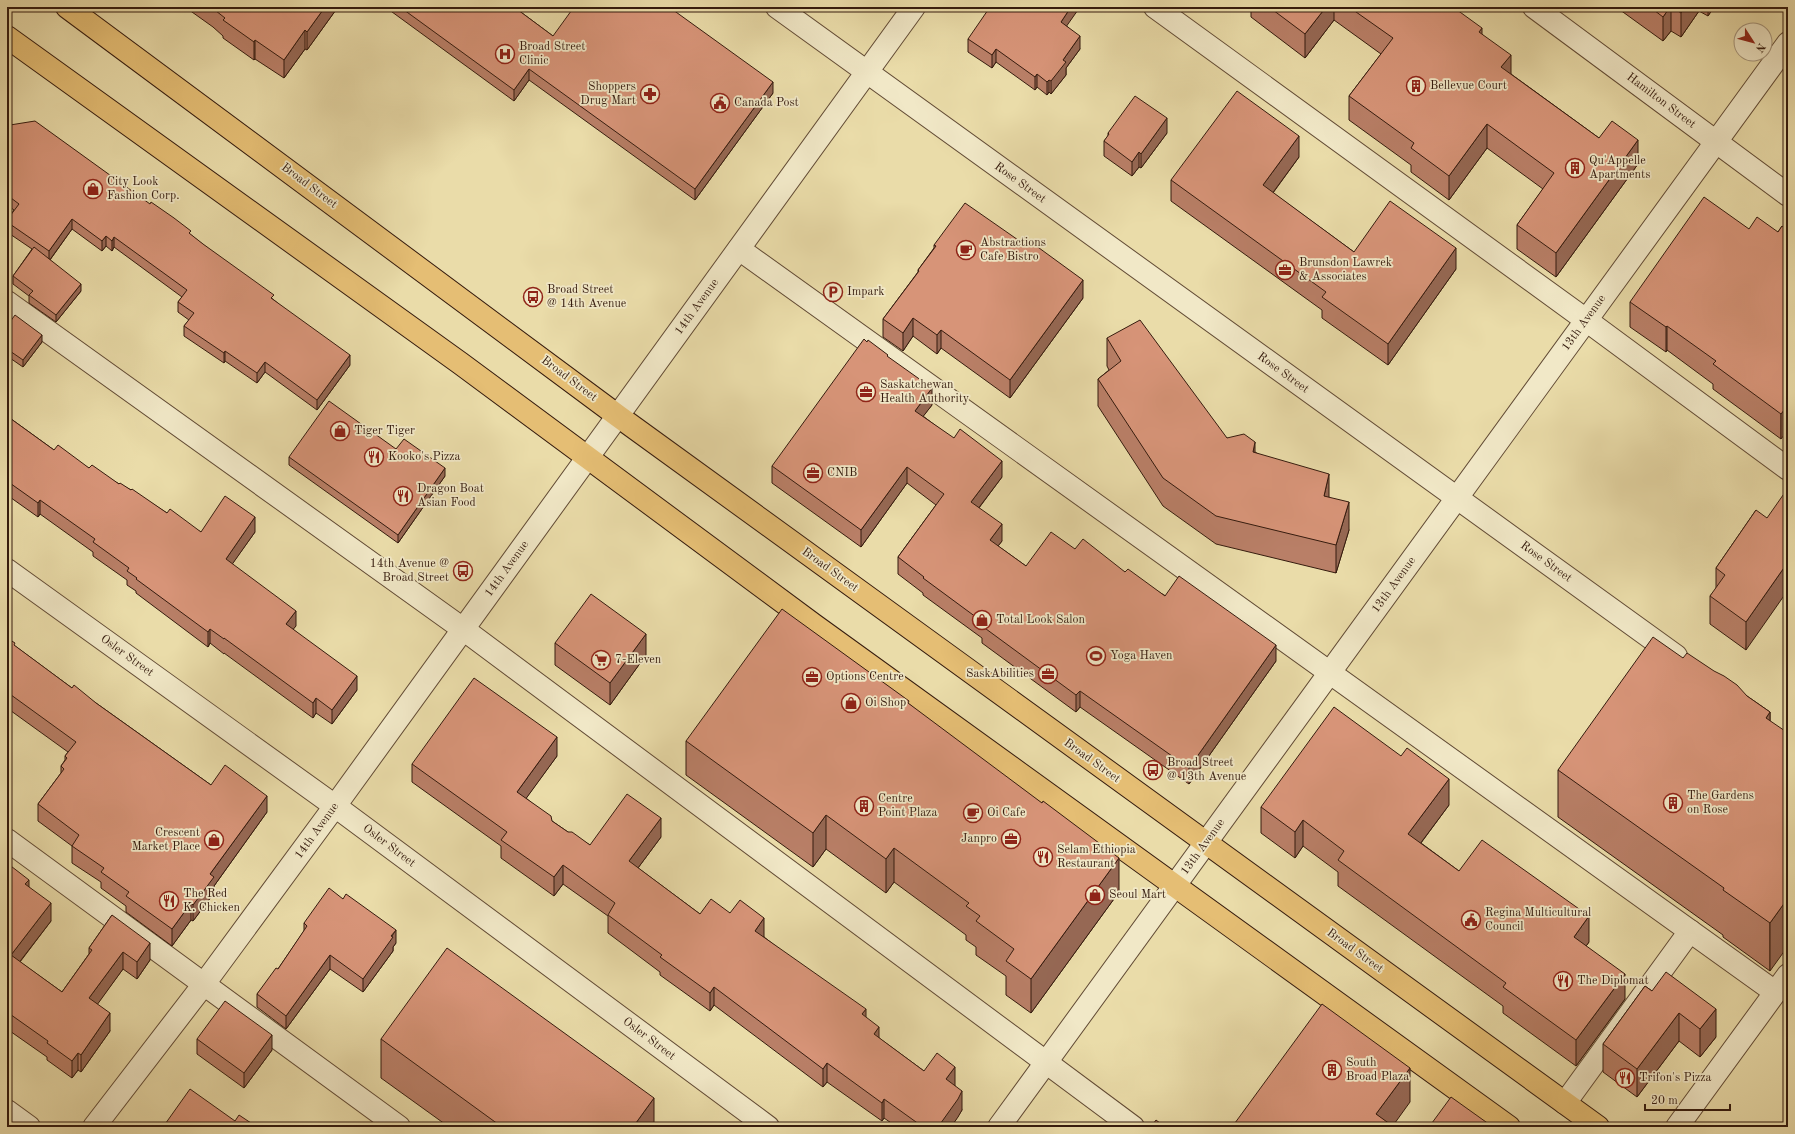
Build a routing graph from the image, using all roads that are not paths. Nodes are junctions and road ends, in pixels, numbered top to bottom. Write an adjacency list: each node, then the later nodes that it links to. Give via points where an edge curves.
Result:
1 (67, 7): 14 (main road, Broad Street)
2 (777, 7): 8 (street, Rose Street)
3 (914, 7): 8 (street, 14th Avenue)
4 (1155, 7): 13 (street)
5 (1534, 7): 9 (street, Hamilton Street)
6 (7, 37): 15 (main road)
7 (1788, 43): 9 (street, 13th Avenue)
8 (867, 73): 11 (street, 14th Avenue); 17 (street, Rose Street)
9 (1716, 142): 10 (street, Hamilton Street); 13 (street, 13th Avenue)
10 (1788, 195)
11 (738, 249): 14 (street, 14th Avenue); 21 (street)
12 (7, 302): 19 (street)
13 (1586, 320): 16 (street); 17 (street, 13th Avenue)
14 (618, 416): 15 (street, 14th Avenue); 24 (main road, Broad Street)
15 (588, 457): 19 (street, 14th Avenue); 25 (main road)
16 (1788, 469)
17 (1457, 498): 20 (street, Rose Street); 21 (street, 13th Avenue)
18 (7, 570): 22 (street, Osler Street)
19 (463, 629): 22 (street, 14th Avenue); 30 (street)
20 (1690, 666)
21 (1330, 672): 24 (street, 13th Avenue); 26 (street)
22 (335, 806): 28 (street, 14th Avenue); 36 (street, Osler Street)
23 (7, 840): 28 (street)
24 (1206, 843): 25 (street, 13th Avenue); 31 (main road, Broad Street)
25 (1175, 886): 30 (street, 13th Avenue); 39 (main road)
26 (1690, 931): 29 (street); 31 (street)
27 (1788, 975): 29 (street)
28 (204, 984): 34 (street, 14th Avenue); 35 (street)
29 (1775, 992): 41 (street)
30 (1046, 1063): 37 (street, 13th Avenue); 38 (street)
31 (1565, 1103): 40 (main road, Broad Street)
32 (7, 1111): 33 (street)
33 (29, 1127)
34 (94, 1127)
35 (399, 1127)
36 (768, 1127)
37 (999, 1127)
38 (1133, 1127)
39 (1508, 1127)
40 (1598, 1127)
41 (1677, 1127)

